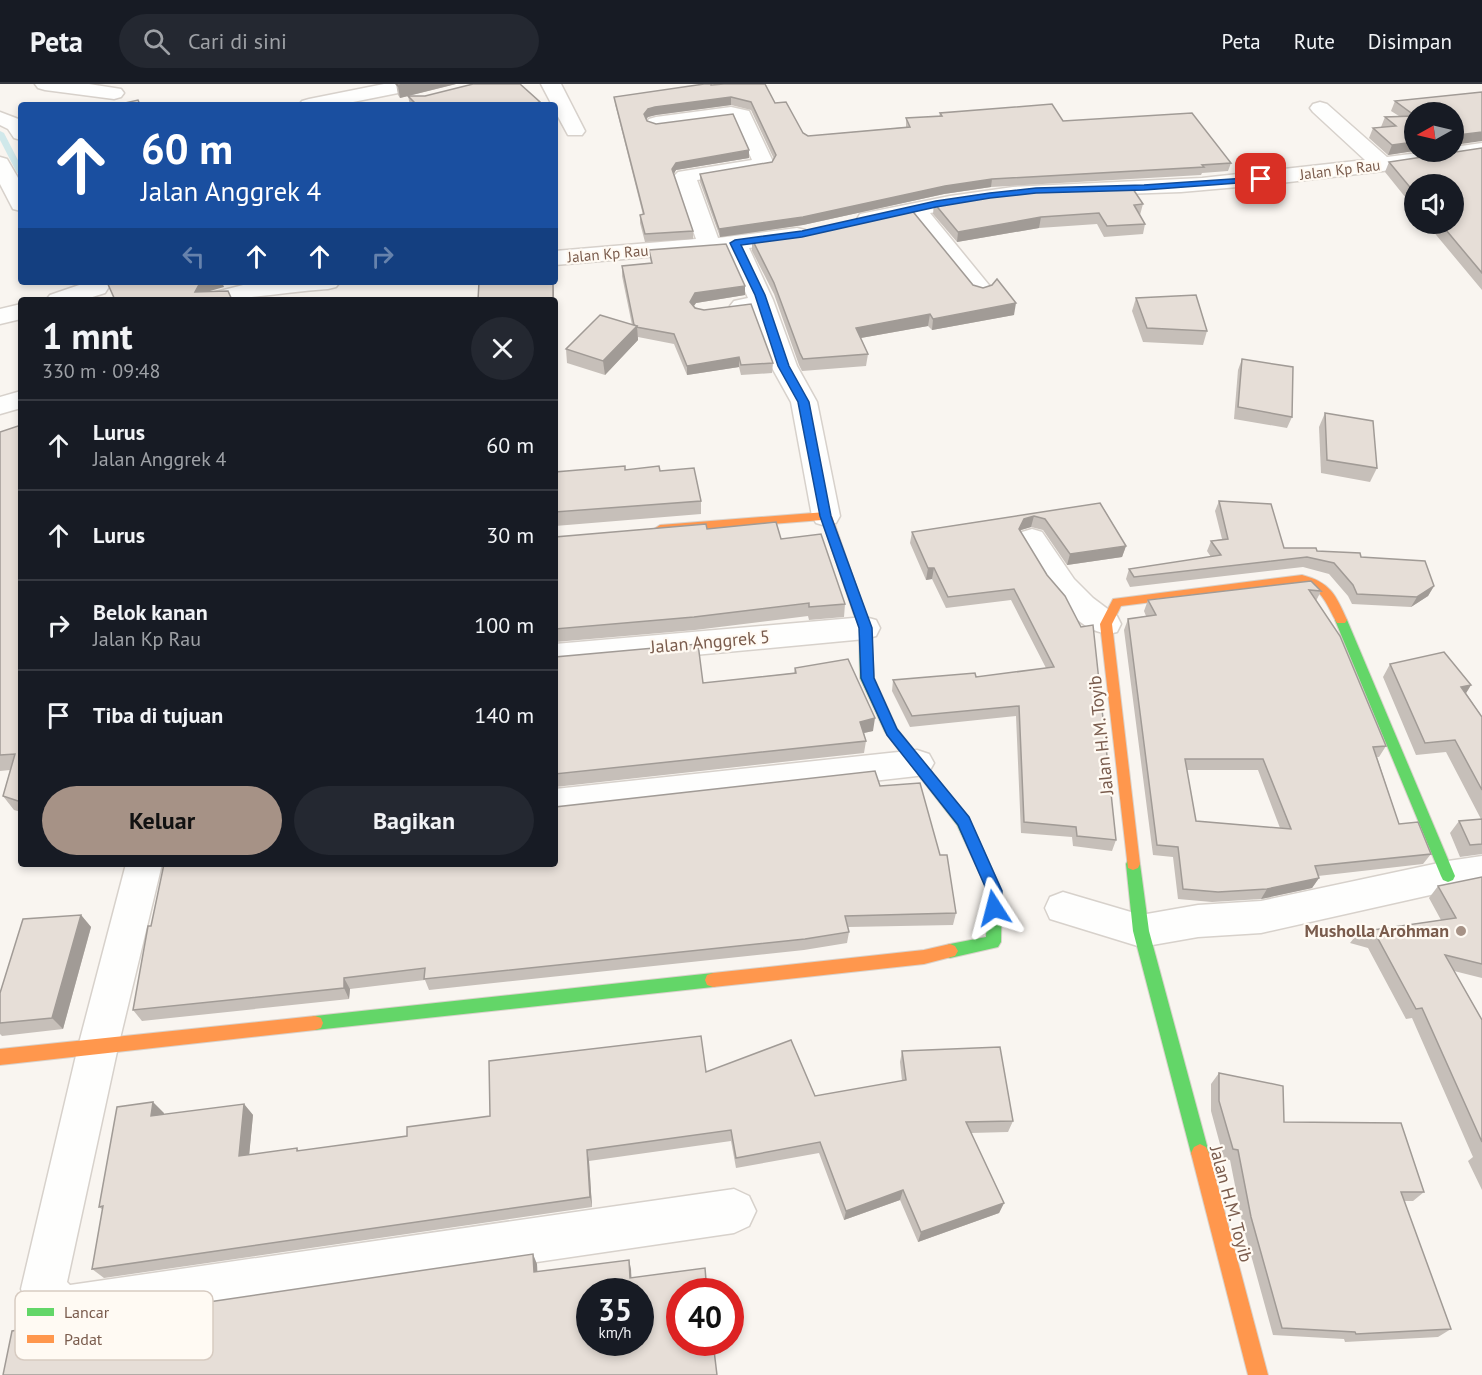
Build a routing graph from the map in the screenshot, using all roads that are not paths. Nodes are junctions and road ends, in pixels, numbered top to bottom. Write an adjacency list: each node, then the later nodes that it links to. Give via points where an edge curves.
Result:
1 (45, 84): 4 (street, via 114,93)
2 (551, 84): 9 (street)
3 (419, 92): 5 (street); 6 (street)
4 (102, 102)
5 (334, 102)
6 (407, 102)
7 (1320, 108): 12 (street)
8 (657, 123): 18 (street, via 731,113 742,115 764,164 685,176)
9 (575, 131)
10 (1482, 149): 12 (street, Jalan Kp Rau)
11 (0, 163): 13 (street)
12 (1383, 165): 14 (street, Jalan Kp Rau, via 1210,183 1036,190)
13 (18, 198)
14 (915, 209): 15 (street, Jalan Kp Rau); 22 (street)
15 (847, 224)
16 (813, 232): 17 (street, Jalan Kp Rau)
17 (735, 243): 18 (street, Jalan Kp Rau); 25 (street)
18 (710, 246): 19 (street, Jalan Kp Rau)
19 (558, 258)
20 (98, 285): 23 (street)
21 (289, 285): 24 (street)
22 (981, 290)
23 (63, 295)
24 (224, 297)
25 (761, 303): 26 (street); 31 (street, via 784,366 804,402)
26 (715, 309)
27 (18, 312): 28 (street)
28 (0, 317)
29 (18, 400): 30 (street)
30 (0, 406)
31 (826, 516): 32 (street); 35 (street)
32 (649, 530)
33 (1032, 539): 34 (street, via 1061,585)
34 (1106, 624): 40 (street, via 1117,602 1130,599 1302,579 1316,582 1331,597); 42 (street, Jalan H.M. Toyib)
35 (866, 628): 36 (street, Jalan Anggrek 5); 37 (street, via 867,678 892,732)
36 (558, 656)
37 (917, 763): 38 (street); 43 (street, via 963,821 995,891 993,942 924,957)
38 (558, 803)
39 (143, 867): 43 (street)
40 (1465, 873): 42 (street, via 1261,917 1198,921)
41 (1063, 908): 42 (street)
42 (1141, 931): 48 (street, Jalan H.M. Toyib)
43 (98, 1047): 44 (street); 46 (street)
44 (0, 1057)
45 (734, 1211): 47 (street)
46 (45, 1291)
47 (185, 1291)
48 (1257, 1375)

